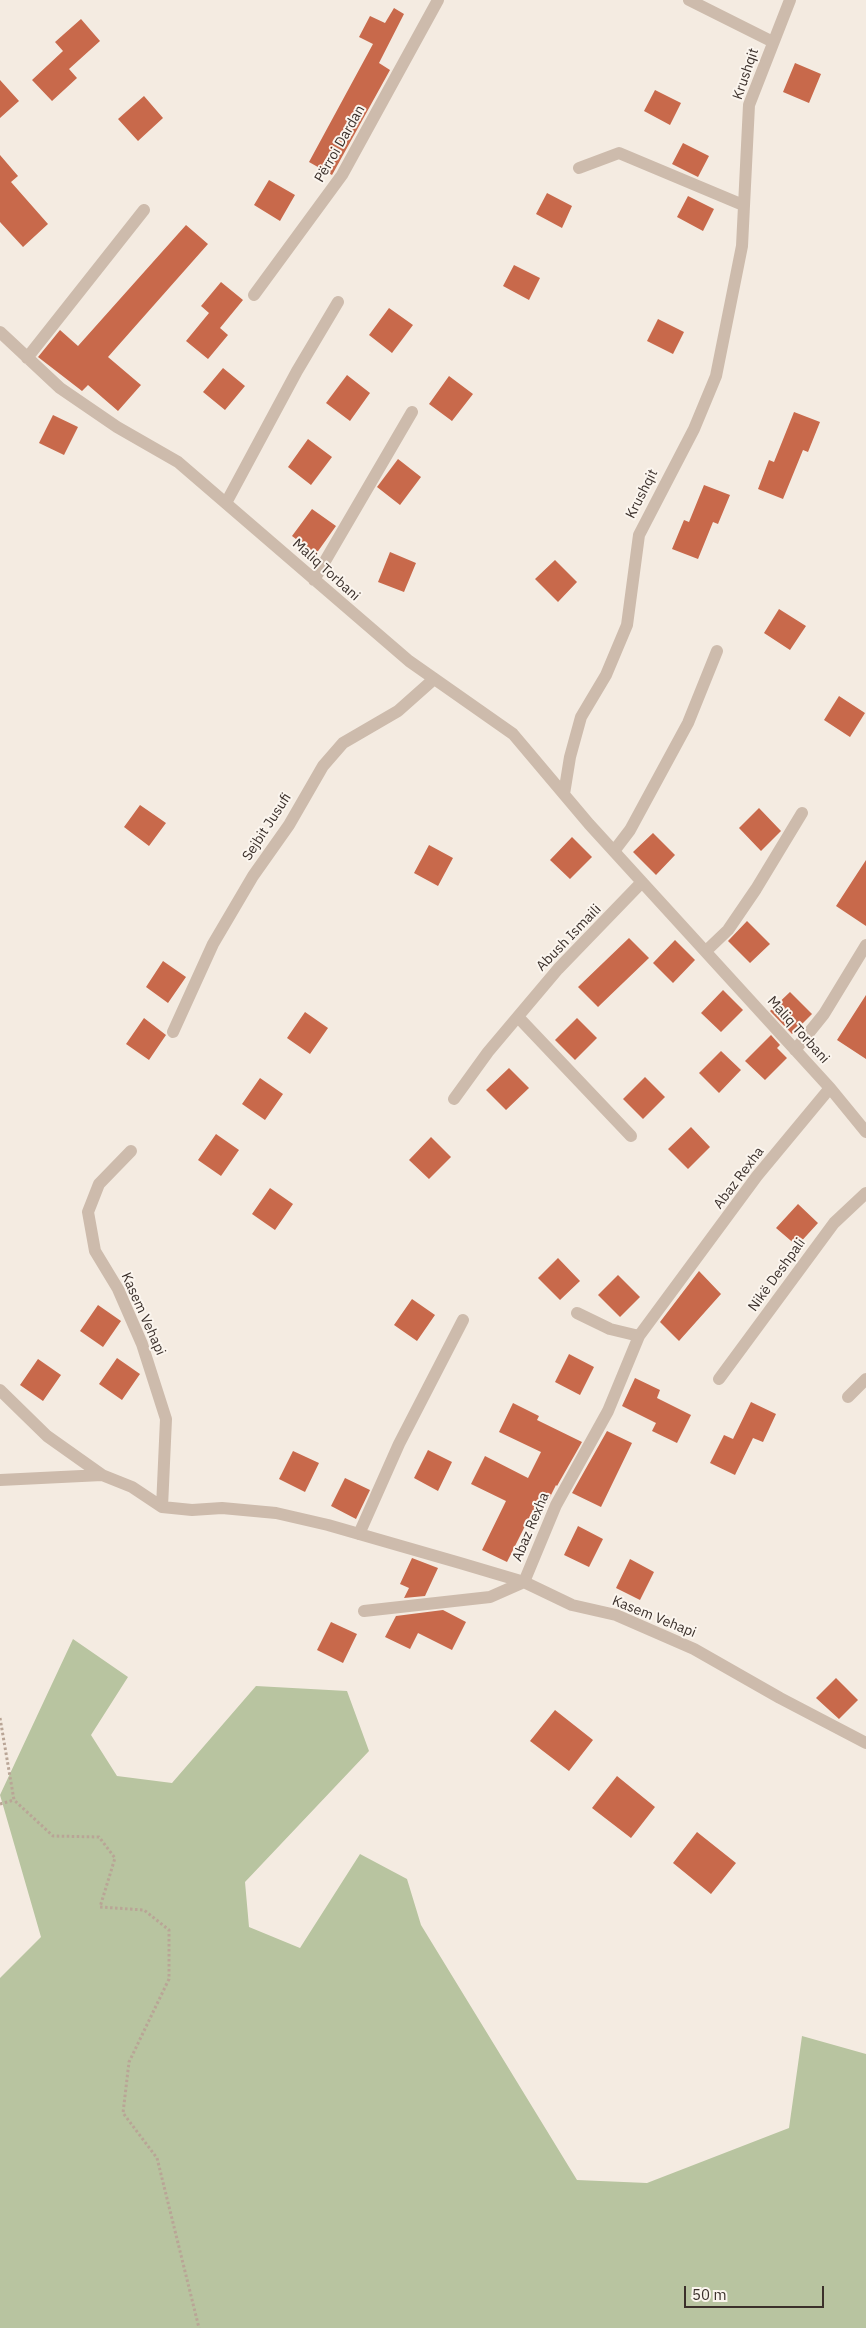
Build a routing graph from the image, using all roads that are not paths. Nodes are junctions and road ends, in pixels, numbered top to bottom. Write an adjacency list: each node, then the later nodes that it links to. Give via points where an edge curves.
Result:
1 (438, 0): 8 (street, Përroi Dardan, via 342,175)
2 (689, 0): 4 (street, Krushqit)
3 (790, 0): 4 (street, Krushqit)
4 (773, 42): 6 (street, Krushqit, via 750,105)
5 (579, 168): 6 (street, via 619,153)
6 (743, 205): 17 (street, Krushqit, via 742,246 716,376 694,429 639,535 627,624 606,676 581,717)
7 (144, 210): 11 (street)
8 (254, 295)
9 (338, 302): 13 (street, via 297,370)
10 (0, 332): 11 (street, Maliq Torbani)
11 (27, 358): 13 (street, Maliq Torbani, via 60,388 117,427 178,462)
12 (412, 412): 14 (street)
13 (226, 503): 14 (street, Maliq Torbani)
14 (314, 580): 16 (street, Maliq Torbani)
15 (717, 651): 19 (street, via 688,723 630,830)
16 (434, 679): 17 (street, Maliq Torbani, via 513,734); 24 (street, Sejbit Jusufi, via 398,711 343,743 323,766 213,944)
17 (564, 794): 19 (street, Maliq Torbani)
18 (802, 813): 22 (street, via 745,906 728,930)
19 (614, 851): 20 (street, Maliq Torbani)
20 (642, 882): 22 (street, Maliq Torbani); 23 (street, Abush Ismaili, via 558,969)
21 (866, 945): 25 (street, via 824,1014)
22 (706, 951): 25 (street, Maliq Torbani)
23 (518, 1017): 27 (street, Abush Ismaili); 29 (street)
24 (173, 1032)
25 (796, 1050): 26 (street, Maliq Torbani)
26 (830, 1088): 28 (street, Maliq Torbani); 34 (street, Abaz Rexha, via 757,1176)
27 (454, 1099)
28 (866, 1132)
29 (631, 1136)
30 (131, 1151): 41 (street, Kasem Vehapi, via 99,1184 88,1212 95,1251 118,1289 142,1344 166,1419)
31 (866, 1193): 35 (street, Nikë Deshpali, via 834,1223)
32 (577, 1313): 34 (street, via 610,1329)
33 (463, 1320): 42 (street, via 399,1444)
34 (640, 1336): 43 (street, Abaz Rexha, via 608,1411 556,1505)
35 (719, 1379)
36 (866, 1379): 38 (street)
37 (0, 1390): 39 (street, via 47,1436)
38 (848, 1397)
39 (102, 1475): 40 (street, Kasem Vehapi); 41 (street, Kasem Vehapi, via 132,1487)
40 (0, 1480)
41 (162, 1506): 42 (street, Kasem Vehapi, via 276,1514)
42 (359, 1534): 43 (street, Kasem Vehapi)
43 (524, 1582): 44 (street, Abaz Rexha, via 490,1597); 45 (street, Kasem Vehapi, via 572,1605 616,1615 694,1649)
44 (364, 1611)
45 (866, 1743)

